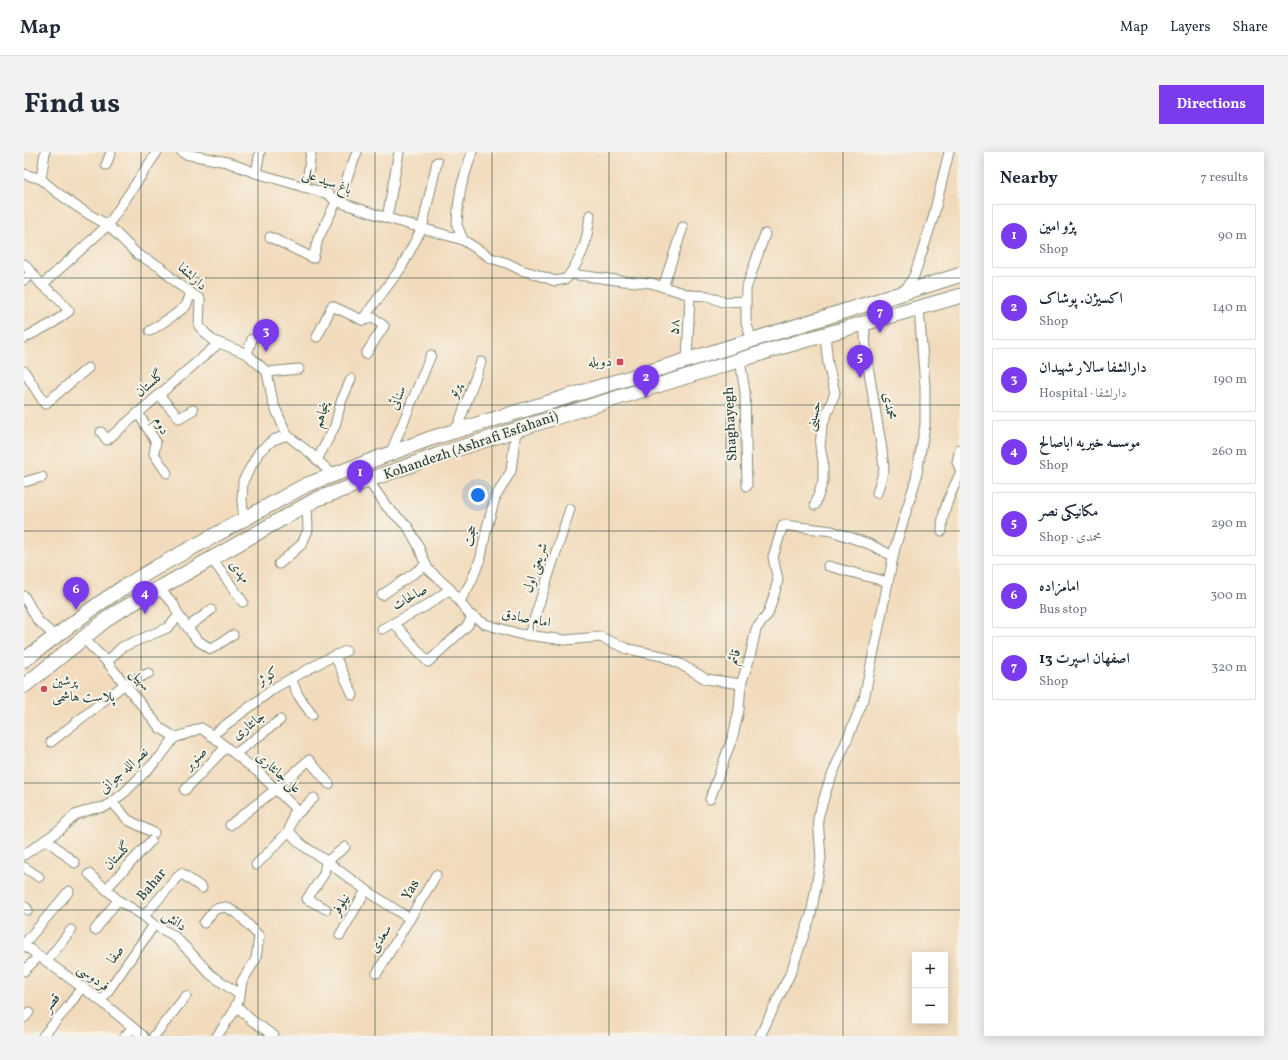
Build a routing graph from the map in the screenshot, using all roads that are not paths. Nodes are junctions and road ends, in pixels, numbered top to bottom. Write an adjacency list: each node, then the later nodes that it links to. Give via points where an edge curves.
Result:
1 (46, 152): 16 (street)
2 (110, 152): 13 (street)
3 (157, 152): 21 (street)
4 (182, 152): 11 (street, باغ سید علی)
5 (260, 152): 14 (street)
6 (311, 152): 17 (street, via 308,175)
7 (357, 152): 18 (street)
8 (399, 152): 20 (street)
9 (472, 152): 26 (street, via 461,187 458,208 457,225)
10 (949, 152): 34 (street, via 925,243 914,276)
11 (203, 155): 14 (street, باغ سید علی)
12 (437, 162): 23 (street)
13 (106, 165)
14 (256, 173): 17 (street, باغ سید علی)
15 (24, 174): 16 (street)
16 (41, 178): 21 (street, دارلشفا, via 80,210)
17 (303, 187): 18 (street, باغ سید علی, via 328,194)
18 (336, 201): 20 (street, باغ سید علی); 25 (street, via 318,239 313,258)
19 (590, 215): 29 (street, via 584,248)
20 (387, 218): 23 (street, باغ سید علی)
21 (108, 225): 32 (street); 35 (street, دارلشفا, via 138,255 160,267)
22 (683, 227): 33 (street)
23 (422, 228): 26 (street, باغ سید علی); 40 (street, via 401,268)
24 (765, 234): 38 (street, via 746,289)
25 (270, 237)
26 (463, 240): 29 (street, باغ سید علی, via 491,258 555,282 566,279)
27 (24, 264): 28 (street)
28 (32, 273): 31 (street); 32 (street)
29 (570, 274): 33 (street, via 651,283)
30 (960, 275): 34 (main road, Kohandezh (Ashrafi Esfahani))
31 (24, 280)
32 (42, 285): 45 (street, via 69,311 53,323)
33 (663, 287): 36 (street)
34 (904, 292): 47 (main road, Kohandezh (Ashrafi Esfahani))
35 (191, 293): 42 (street, via 186,306); 48 (street, دارلشفا, via 200,299 199,326 212,340)
36 (690, 295): 38 (street, via 708,296 723,302); 52 (street, ۵۸)
37 (960, 296): 39 (main road, Kohandezh (Ashrafi Esfahani))
38 (746, 301): 47 (street, via 746,322)
39 (919, 308): 41 (main road, Kohandezh (Ashrafi Esfahani)); 87 (street, via 925,425 916,479)
40 (362, 320): 44 (street, via 332,306); 50 (street, via 374,318 384,326)
41 (864, 324): 43 (main road, Kohandezh (Ashrafi Esfahani)); 80 (street, محمدی, via 884,469)
42 (150, 332)
43 (825, 335): 53 (main road, Kohandezh (Ashrafi Esfahani)); 82 (street, حسینی, via 835,393 822,426 820,447 823,480)
44 (317, 337)
45 (24, 338)
46 (252, 339): 49 (street)
47 (752, 340): 52 (main road, Kohandezh (Ashrafi Esfahani))
48 (219, 343): 49 (street, دارلشفا); 62 (street, گلستان)
49 (247, 354): 58 (street, دارلشفا)
50 (366, 354)
51 (431, 355): 70 (street, سنائی)
52 (687, 360): 59 (main road, Kohandezh (Ashrafi Esfahani))
53 (740, 360): 61 (main road, Kohandezh (Ashrafi Esfahani)); 79 (street, Shaghayegh, via 745,392)
54 (481, 362): 66 (street, پرتو)
55 (88, 368): 57 (street, via 45,404)
56 (299, 369): 58 (street)
57 (24, 371)
58 (267, 372): 68 (street, via 273,403)
59 (643, 374): 61 (main road); 66 (main road, Kohandezh (Ashrafi Esfahani))
60 (351, 379): 71 (street, پنجاهم, via 341,402 335,426)
61 (647, 389): 65 (main road, Kohandezh (Ashrafi Esfahani))
62 (159, 395): 63 (street, via 179,418); 64 (street, گلستان)
63 (193, 410)
64 (138, 413): 67 (street, گلستان, via 106,440); 73 (street, دوم, via 156,442 154,454)
65 (516, 430): 77 (main road, Kohandezh (Ashrafi Esfahani)); 98 (street, حجت, via 511,472 496,498 481,557)
66 (456, 431): 70 (main road, Kohandezh (Ashrafi Esfahani))
67 (101, 432)
68 (287, 435): 71 (street); 84 (street, via 273,440 259,452 244,481)
69 (960, 449): 72 (street, via 957,462)
70 (391, 452): 75 (main road, Kohandezh (Ashrafi Esfahani))
71 (317, 460): 75 (street)
72 (960, 469)
73 (167, 473)
74 (960, 474): 85 (street, via 947,501)
75 (333, 475): 84 (main road, Kohandezh (Ashrafi Esfahani), via 306,485)
76 (42, 477): 78 (street)
77 (368, 480): 81 (main road, Kohandezh (Ashrafi Esfahani)); 90 (street, امام صادق, via 387,507 408,527)
78 (24, 482)
79 (747, 486)
80 (877, 493)
81 (307, 505): 88 (main road, Kohandezh (Ashrafi Esfahani)); 89 (street, via 308,530 302,544)
82 (815, 505)
83 (570, 509): 107 (street, شریعتی اول)
84 (244, 520): 86 (main road, Kohandezh (Ashrafi Esfahani))
85 (942, 531)
86 (204, 542): 97 (main road, via 200,550 147,582 141,594); 100 (main road, Kohandezh (Ashrafi Esfahani), via 157,567)
87 (893, 556): 92 (street); 119 (street, قائم, via 869,544 832,531 783,525 773,557 778,580 768,614 756,629)
88 (212, 559): 93 (main road, Kohandezh (Ashrafi Esfahani)); 99 (street, مهدی)
89 (279, 564)
90 (426, 565): 94 (street, امام صادق); 95 (street)
91 (828, 566): 92 (street)
92 (888, 582): 177 (street, via 864,699 828,785 818,818 821,858 811,915 791,972)
93 (159, 589): 97 (main road, Kohandezh (Ashrafi Esfahani)); 102 (street, via 173,603)
94 (450, 589): 98 (street, امام صادق); 104 (street, صالحات, via 426,606)
95 (382, 595)
96 (24, 596): 108 (street, via 38,621)
97 (145, 597): 110 (main road, Kohandezh (Ashrafi Esfahani), via 112,615)
98 (460, 601): 103 (street, امام صادق)
99 (243, 602)
100 (100, 603): 108 (main road, Kohandezh (Ashrafi Esfahani)); 113 (main road, via 107,602 110,607 108,611 62,649)
101 (211, 610): 105 (street)
102 (179, 616): 105 (street); 115 (street, via 167,628 122,647)
103 (472, 616): 104 (street, via 468,625 428,662); 107 (street, امام صادق, via 485,624)
104 (394, 623): 106 (street, صالحات)
105 (188, 627): 109 (street, via 198,640 212,649)
106 (382, 629)
107 (529, 635): 119 (street, امام صادق, via 564,640 600,637 628,649 662,656 706,679)
108 (55, 636): 114 (main road, Kohandezh (Ashrafi Esfahani))
109 (233, 636)
110 (83, 638): 113 (main road, Kohandezh (Ashrafi Esfahani)); 115 (street, سهیل)
111 (346, 651): 112 (street, کوثر)
112 (335, 656): 117 (street, کوثر); 121 (street)
113 (58, 659): 120 (main road, Kohandezh (Ashrafi Esfahani))
114 (24, 660)
115 (108, 662): 118 (street, سهیل)
116 (148, 672): 118 (street)
117 (290, 679): 122 (street); 124 (street, کوثر)
118 (125, 684): 125 (street, سهیل, via 160,728); 126 (street)
119 (741, 684): 133 (street, قائم, via 733,736)
120 (24, 686)
121 (353, 695)
122 (312, 715)
123 (280, 720): 128 (street, جانثاری)
124 (211, 736): 125 (street, علی جانثاری, via 200,728 184,736); 127 (street, علی جانثاری)
125 (175, 737): 134 (street, نصرالله جوانی, via 160,758)
126 (51, 742)
127 (226, 747): 128 (street, علی جانثاری); 131 (street, صنوبر)
128 (235, 754): 130 (street, علی جانثاری)
129 (329, 784): 130 (street, via 309,760)
130 (276, 789): 135 (street, علی جانثاری, via 295,808); 136 (street)
131 (185, 790)
132 (314, 798): 135 (street)
133 (710, 800)
134 (112, 802): 138 (street, نصرالله جوانی, via 105,807 75,815); 149 (street, گلستان, via 128,820 152,837)
135 (293, 818): 137 (street, علی جانثاری)
136 (230, 825)
137 (289, 831): 141 (street, via 298,842); 143 (street)
138 (46, 839): 140 (street, نصرالله جوانی); 142 (street)
139 (345, 847): 141 (street)
140 (24, 854)
141 (326, 862): 150 (street); 153 (street, via 324,874 307,899)
142 (75, 863)
143 (256, 865)
144 (24, 867): 147 (street)
145 (89, 874): 149 (street, دانش)
146 (436, 875): 155 (street, Yas)
147 (39, 877)
148 (202, 888): 154 (street, Bahar, via 181,873)
149 (106, 889): 152 (street, دانش)
150 (366, 890): 155 (street); 160 (street, نیلوفر)
151 (69, 891): 161 (street)
152 (118, 900): 154 (street, دانش); 159 (street)
153 (326, 909)
154 (144, 916): 157 (street, دانش)
155 (410, 919): 164 (street, سعدی)
156 (204, 922): 166 (street, دانش, via 215,909 226,907 239,915 259,936 256,959 242,981)
157 (154, 925): 166 (street, دانش, via 173,935 210,974); 168 (street, صفا)
158 (71, 930): 162 (street)
159 (96, 930)
160 (340, 935)
161 (24, 944): 162 (street, فردوسی)
162 (43, 958): 163 (street); 165 (street, فردوسی)
163 (24, 971)
164 (377, 973)
165 (82, 987): 168 (street, فردوسی); 171 (street, قصر)
166 (240, 995): 169 (street, دانش)
167 (186, 996): 174 (street)
168 (101, 1001): 170 (street, فردوسی)
169 (236, 1005): 175 (street, دانش, via 234,1014); 176 (street)
170 (133, 1028): 172 (street); 173 (street, فردوسی)
171 (43, 1036)
172 (125, 1036)
173 (143, 1036)
174 (154, 1036)
175 (217, 1036)
176 (274, 1036)
177 (760, 1036)

